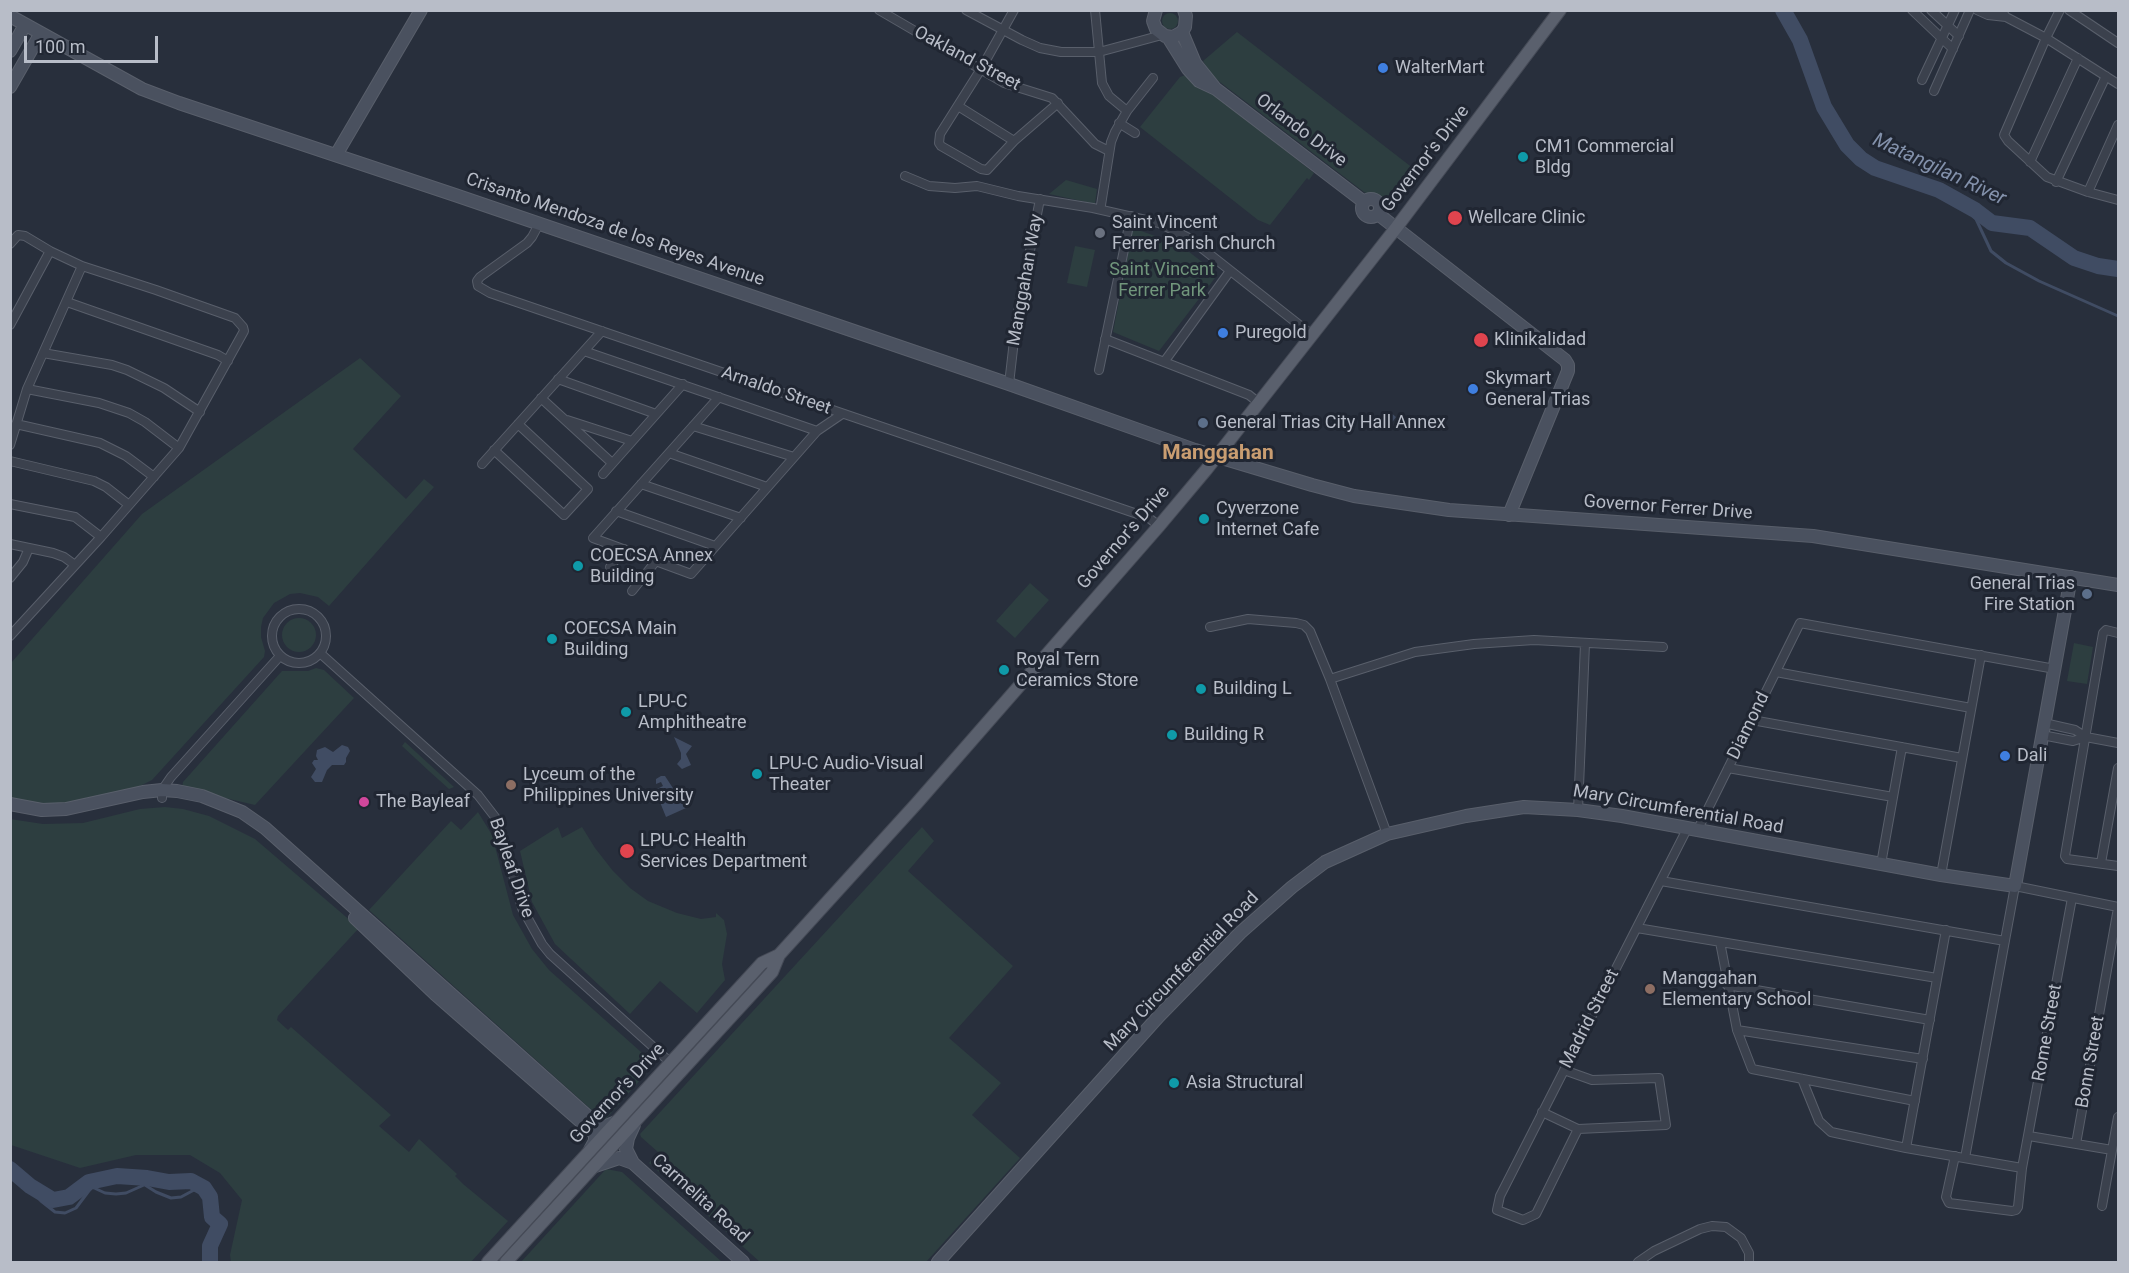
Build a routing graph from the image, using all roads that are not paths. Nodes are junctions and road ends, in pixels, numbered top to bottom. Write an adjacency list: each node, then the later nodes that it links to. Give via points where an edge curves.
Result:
1 (421, 10): 48 (street)
2 (879, 10): 32 (street, Oakland Street)
3 (966, 10): 20 (street)
4 (1014, 10): 20 (street)
5 (1095, 10): 30 (street)
6 (1156, 10): 21 (street, via 1154,16)
7 (1184, 10): 22 (street)
8 (1560, 10): 58 (main road, Governor's Drive)
9 (1912, 10): 26 (street)
10 (1931, 10): 19 (street)
11 (1955, 10): 19 (street)
12 (1970, 10): 24 (street)
13 (1977, 10): 16 (street, via 1988,15)
14 (2060, 10): 25 (street)
15 (2068, 10): 27 (street)
16 (2004, 14): 25 (street)
17 (10, 16): 18 (street, Crisanto Mendoza de los Reyes Avenue)
18 (25, 25): 23 (street, Crisanto Mendoza de los Reyes Avenue); 29 (street)
19 (1948, 26): 24 (street); 26 (street)
20 (1002, 31): 30 (street, via 1040,48); 32 (street)
21 (1161, 32): 22 (street, via 1173,37); 30 (street); 38 (street, Orlando Drive, via 1194,75)
22 (1182, 32): 38 (street, Orlando Drive, via 1196,63)
23 (41, 33): 37 (street); 48 (street, Crisanto Mendoza de los Reyes Avenue, via 142,89)
24 (1959, 36): 28 (street)
25 (2046, 38): 31 (street); 49 (street, via 2004,135)
26 (1942, 39): 28 (street); 35 (street)
27 (2118, 43)
28 (1953, 49): 39 (street)
29 (10, 51)
30 (1099, 52): 42 (street, via 1105,90)
31 (2078, 58): 33 (street); 49 (street)
32 (981, 69): 40 (street, Oakland Street, via 1004,83); 41 (street)
33 (2106, 76): 36 (street); 51 (street)
34 (1153, 78): 42 (street)
35 (1922, 80)
36 (2118, 84)
37 (10, 87)
38 (1216, 89): 58 (street, Orlando Drive, via 1364,202 1376,201 1380,207 1378,214)
39 (1934, 91)
40 (1058, 103): 46 (street); 47 (street, Oakland Street, via 1095,144)
41 (958, 106): 46 (street); 46 (street, via 940,134 941,146 984,171)
42 (1127, 111): 43 (street)
43 (1119, 123): 45 (street); 47 (street)
44 (2118, 125): 52 (street)
45 (1135, 133)
46 (1014, 141)
47 (1109, 151): 55 (street)
48 (336, 155): 57 (street, Crisanto Mendoza de los Reyes Avenue)
49 (2030, 162): 51 (street)
50 (905, 176): 54 (street, via 929,186 976,186)
51 (2056, 182): 52 (street)
52 (2088, 192): 53 (street)
53 (2118, 198)
54 (1040, 199): 56 (street, Manggahan Way); 75 (street, Manggahan Way, via 1016,323)
55 (1101, 205)
56 (1131, 216): 62 (street, Manggahan Way, via 1159,223 1189,238); 67 (street)
57 (539, 224): 65 (street, Arnaldo Street, via 527,243 480,277 478,286); 75 (street, Crisanto Mendoza de los Reyes Avenue)
58 (1396, 228): 66 (main road, Governor's Drive); 105 (street, via 1568,365)
59 (10, 244): 60 (street, via 22,235)
60 (50, 251): 61 (street); 64 (street)
61 (82, 266): 63 (street); 70 (street, via 235,318 244,331)
62 (1230, 271): 66 (street, Manggahan Way); 71 (street)
63 (67, 302): 69 (street); 70 (street, via 218,355)
64 (10, 325)
65 (602, 331): 68 (street); 82 (street, Arnaldo Street)
66 (1311, 335): 79 (main road, Governor's Drive)
67 (1105, 339): 71 (street); 72 (street)
68 (584, 351): 73 (street); 74 (street)
69 (43, 353): 76 (street); 80 (street, via 127,370 156,383)
70 (228, 362): 80 (street)
71 (1164, 362): 79 (street, via 1249,395)
72 (1099, 370)
73 (558, 379): 78 (street); 81 (street)
74 (683, 384): 77 (street); 81 (street)
75 (1009, 384): 93 (street, Crisanto Mendoza de los Reyes Avenue)
76 (27, 389): 84 (street); 90 (street, via 129,413)
77 (719, 397): 86 (street); 87 (street)
78 (541, 398): 83 (street); 85 (street)
79 (1259, 403): 93 (main road, Governor's Drive)
80 (200, 412): 90 (street)
81 (656, 414): 88 (street)
82 (842, 414): 87 (street); 107 (street, Arnaldo Street, via 1149,518)
83 (563, 418): 88 (street); 96 (street)
84 (16, 424): 89 (street); 99 (street, via 100,443)
85 (518, 424): 91 (street); 91 (street, via 588,489 564,515)
86 (693, 426): 92 (street); 94 (street)
87 (817, 431): 94 (street)
88 (632, 441): 96 (street)
89 (10, 445)
90 (179, 448): 99 (street)
91 (494, 450): 97 (street)
92 (669, 453): 100 (street); 101 (street)
93 (1217, 456): 105 (street, Governor Ferrer Drive, via 1354,496); 107 (main road, Governor's Drive)
94 (794, 457): 101 (street)
95 (10, 461): 103 (street, via 94,481)
96 (612, 463): 98 (street)
97 (482, 464)
98 (603, 474)
99 (154, 477): 103 (street)
100 (641, 484): 104 (street); 106 (street)
101 (767, 487): 106 (street)
102 (10, 504): 108 (street, via 75,517)
103 (129, 505): 108 (street)
104 (616, 511): 110 (street); 112 (street, via 592,538)
105 (1509, 515): 116 (street, Governor Ferrer Drive, via 1813,536)
106 (741, 518): 110 (street)
107 (1159, 526): 159 (main road, Governor's Drive, via 916,804)
108 (101, 537): 114 (street)
109 (10, 544): 111 (street)
110 (715, 546): 113 (street, via 691,574)
111 (29, 548): 114 (street, via 64,557); 117 (street)
112 (624, 549): 113 (street); 115 (street)
113 (656, 561): 119 (street)
114 (75, 565): 122 (street)
115 (610, 567)
116 (2072, 577): 118 (street, Governor Ferrer Drive); 128 (street)
117 (10, 578)
118 (2118, 585)
119 (632, 591)
120 (1210, 627): 130 (street, via 1248,619 1304,625)
121 (2118, 633): 134 (street, via 2103,633)
122 (10, 636)
123 (1585, 644): 124 (street); 130 (street, via 1534,640 1474,644 1416,652); 143 (street)
124 (1663, 647)
125 (320, 653): 127 (street, via 301,663); 127 (street, via 326,637 324,625 313,613 297,609 285,613 274,625 272,642); 165 (street, Bayleaf Drive, via 478,795 495,817 522,908 542,944)
126 (1981, 655): 128 (street); 129 (street, Diamond, via 1803,623); 131 (street)
127 (280, 656): 140 (street, via 171,777)
128 (2055, 669): 133 (street)
129 (1776, 672): 131 (street); 132 (street, Diamond)
130 (1330, 679): 146 (street)
131 (1971, 708): 137 (street)
132 (1752, 720): 136 (street); 138 (street, Diamond)
133 (2043, 729): 134 (street, via 2075,730); 152 (street)
134 (2086, 737): 135 (street); 147 (street, via 2065,855 2067,859)
135 (2118, 743)
136 (1902, 747): 137 (street); 141 (street)
137 (1962, 758): 150 (street)
138 (1728, 768): 141 (street); 145 (street, Diamond)
139 (2118, 768): 147 (street)
140 (162, 794): 142 (street, via 143,792 66,809 35,810); 144 (street, via 54,818); 172 (street, via 177,791 202,796 254,819 601,1128); 177 (street, via 212,807 259,832 595,1134)
141 (1893, 797): 148 (street)
142 (10, 804)
143 (1578, 810): 145 (street, Mary Circumferential Road); 146 (street, Mary Circumferential Road, via 1524,807)
144 (10, 812)
145 (1692, 830): 148 (street, Mary Circumferential Road); 151 (street, Madrid Street)
146 (1387, 834): 188 (street, Mary Circumferential Road, via 1325,862 1240,933 1159,1016)
147 (2101, 863): 149 (street)
148 (1881, 864): 150 (street, Mary Circumferential Road)
149 (2118, 866)
150 (1941, 875): 152 (street, Mary Circumferential Road)
151 (1660, 881): 155 (street, Madrid Street); 156 (street)
152 (2015, 886): 153 (street, Mary Circumferential Road); 157 (street)
153 (2072, 898): 154 (street, Mary Circumferential Road); 174 (street, Rome Street)
154 (2118, 908): 175 (street, Bonn Street)
155 (1636, 928): 158 (street); 166 (street, Madrid Street)
156 (1946, 930): 157 (street); 160 (street)
157 (2004, 941): 180 (street)
158 (1720, 942): 160 (street); 161 (street)
159 (778, 954): 165 (main road, Governor's Drive, via 762,963); 171 (main road, Governor's Drive, via 772,972)
160 (1937, 978): 162 (street)
161 (1727, 985): 162 (street); 163 (street)
162 (1930, 1020): 164 (street)
163 (1737, 1030): 164 (street); 167 (street, via 1752,1069)
164 (1923, 1059): 168 (street)
165 (671, 1063): 172 (main road, Governor's Drive)
166 (1564, 1070): 169 (street, Madrid Street); 173 (street, via 1592,1080 1659,1078 1666,1125)
167 (1802, 1079): 168 (street); 176 (street, via 1819,1121 1831,1132)
168 (1915, 1101): 176 (street)
169 (1542, 1112): 173 (street); 173 (street, Madrid Street, via 1500,1196 1497,1210 1523,1220 1536,1214)
170 (2118, 1117): 178 (street)
171 (637, 1119): 181 (street, via 626,1149); 182 (main road, Governor's Drive)
172 (616, 1122): 177 (main road, Governor's Drive)
173 (1578, 1129)
174 (2029, 1136): 175 (street); 183 (street, Rome Street)
175 (2076, 1144): 178 (street)
176 (1906, 1148): 179 (street)
177 (590, 1150): 185 (main road, Governor's Drive)
178 (2112, 1150): 184 (street)
179 (1955, 1156): 180 (street); 183 (street, Rome Street, via 1946,1197 1955,1205 2016,1210)
180 (1965, 1158): 183 (street)
181 (633, 1163): 182 (street, via 619,1158); 187 (street, Carmelita Road)
182 (593, 1166): 186 (main road, Governor's Drive)
183 (2022, 1168)
184 (2102, 1206)
185 (488, 1263)
186 (506, 1263)
187 (743, 1263)
188 (938, 1263)
189 (1638, 1263): 190 (street, via 1654,1251 1712,1226 1726,1227 1741,1238 1749,1253)
190 (1749, 1263)

